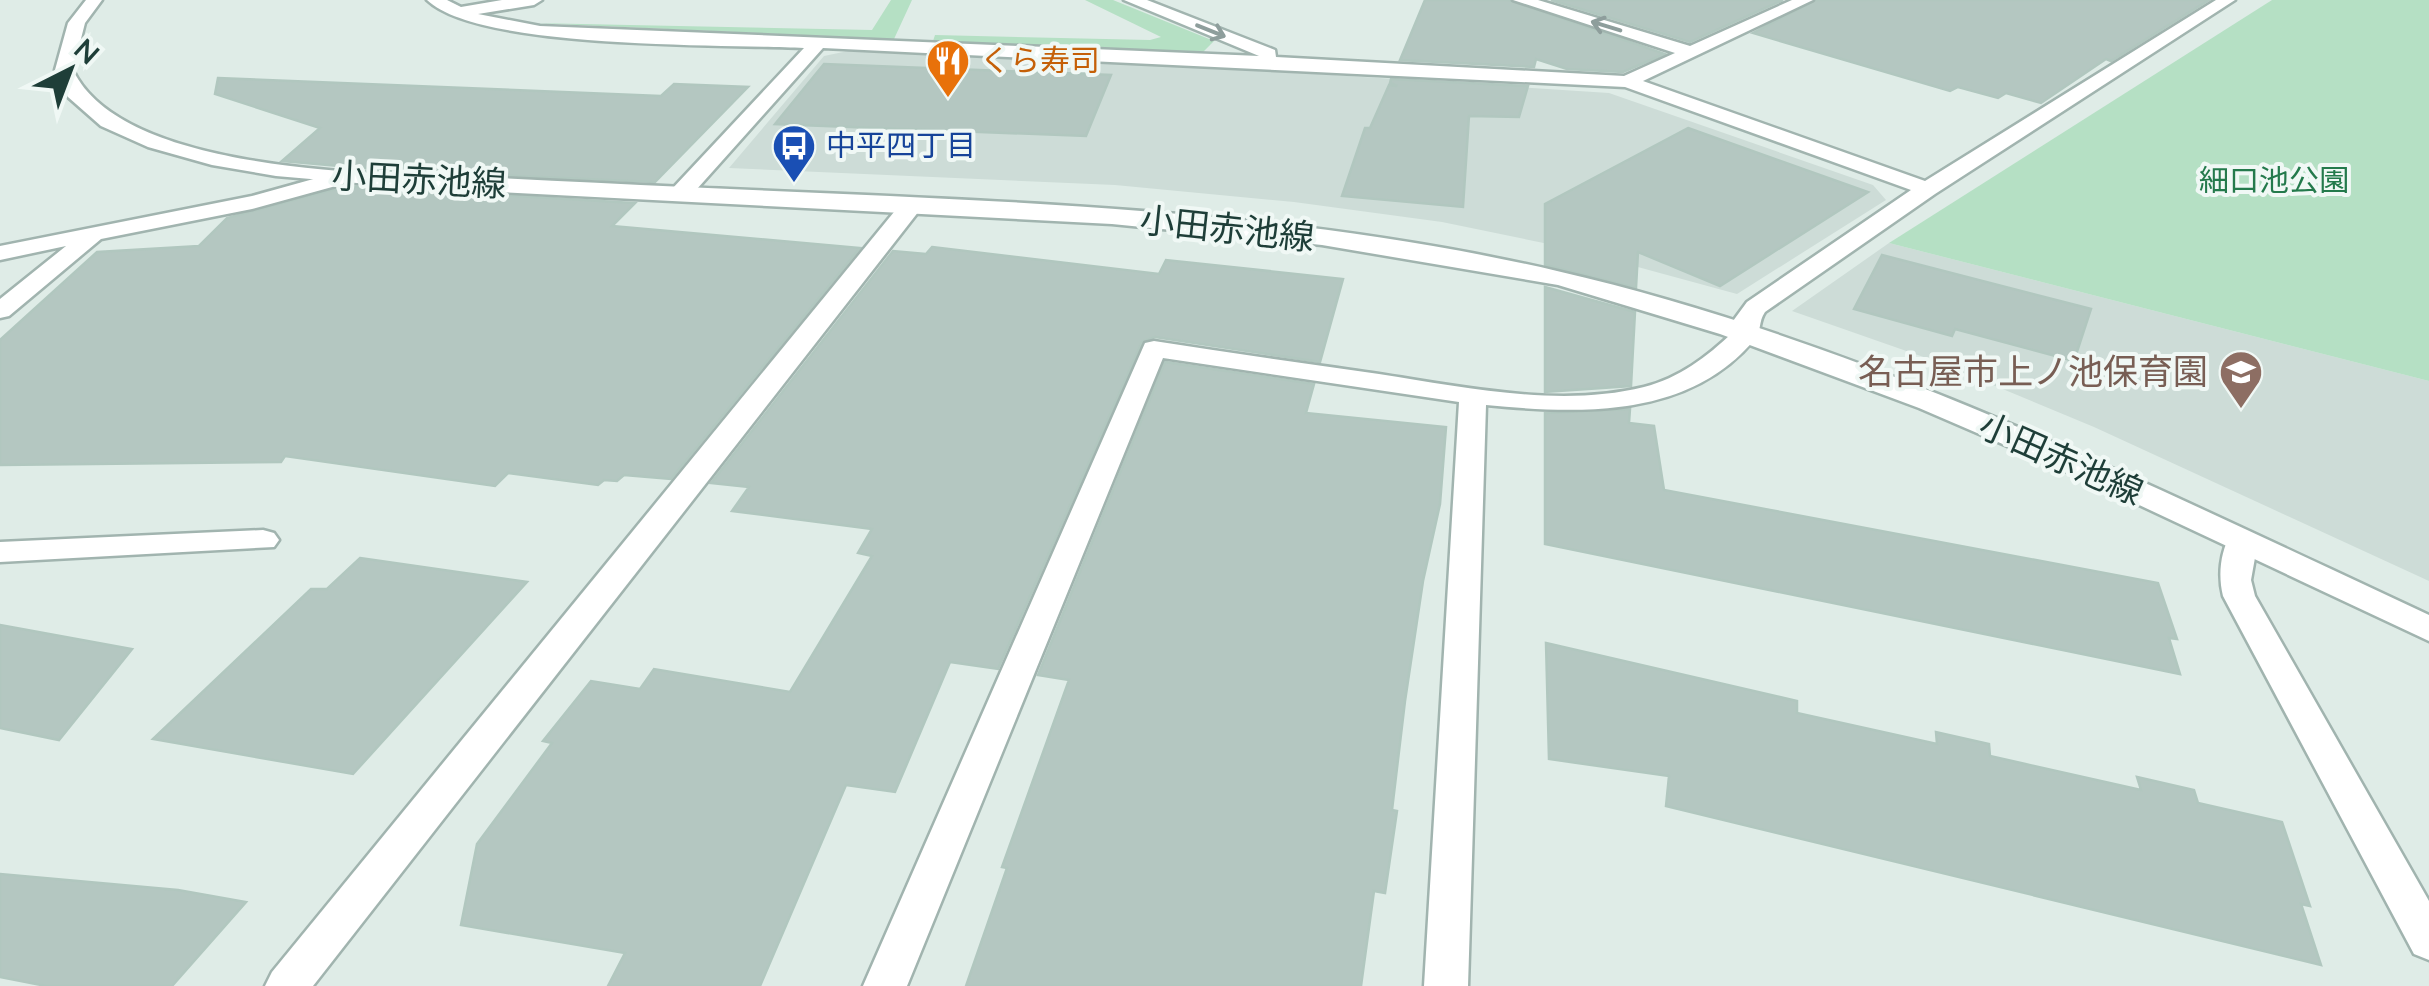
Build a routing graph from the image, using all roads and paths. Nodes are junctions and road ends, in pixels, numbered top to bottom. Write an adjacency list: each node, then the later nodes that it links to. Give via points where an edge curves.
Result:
1 (94, 0): 13 (street, 小田赤池線, via 77,23 64,70 77,95 109,120 215,158)
2 (435, 0): 8 (street)
3 (534, 0): 8 (street)
4 (1132, 0): 11 (street, one-way to 11)
5 (1521, 0): 10 (street, one-way to 5)
6 (1806, 0): 10 (street)
7 (2227, 0): 14 (street)
8 (455, 12): 9 (street, via 540,31)
9 (819, 42): 11 (street); 15 (street)
10 (1691, 52): 12 (street)
11 (1290, 62): 12 (street)
12 (1626, 82): 14 (street)
13 (335, 179): 15 (street, 小田赤池線); 17 (street)
14 (1927, 188): 20 (street, via 1756,307)
15 (680, 194): 16 (street, 小田赤池線)
16 (911, 206): 20 (street, 小田赤池線, via 1276,232 1421,253 1535,273); 27 (street)
17 (94, 235): 18 (street); 19 (street)
18 (0, 253)
19 (0, 310)
20 (1746, 334): 21 (street, via 1678,385 1640,394 1560,402); 23 (street, 小田赤池線, via 1964,416)
21 (1473, 396): 28 (street, via 1154,350); 29 (street)
22 (263, 540): 24 (street)
23 (2242, 541): 25 (street, 小田赤池線); 26 (street, via 2238,596)
24 (0, 552)
25 (2429, 629)
26 (2429, 941)
27 (287, 986)
28 (885, 986)
29 (1446, 986)

